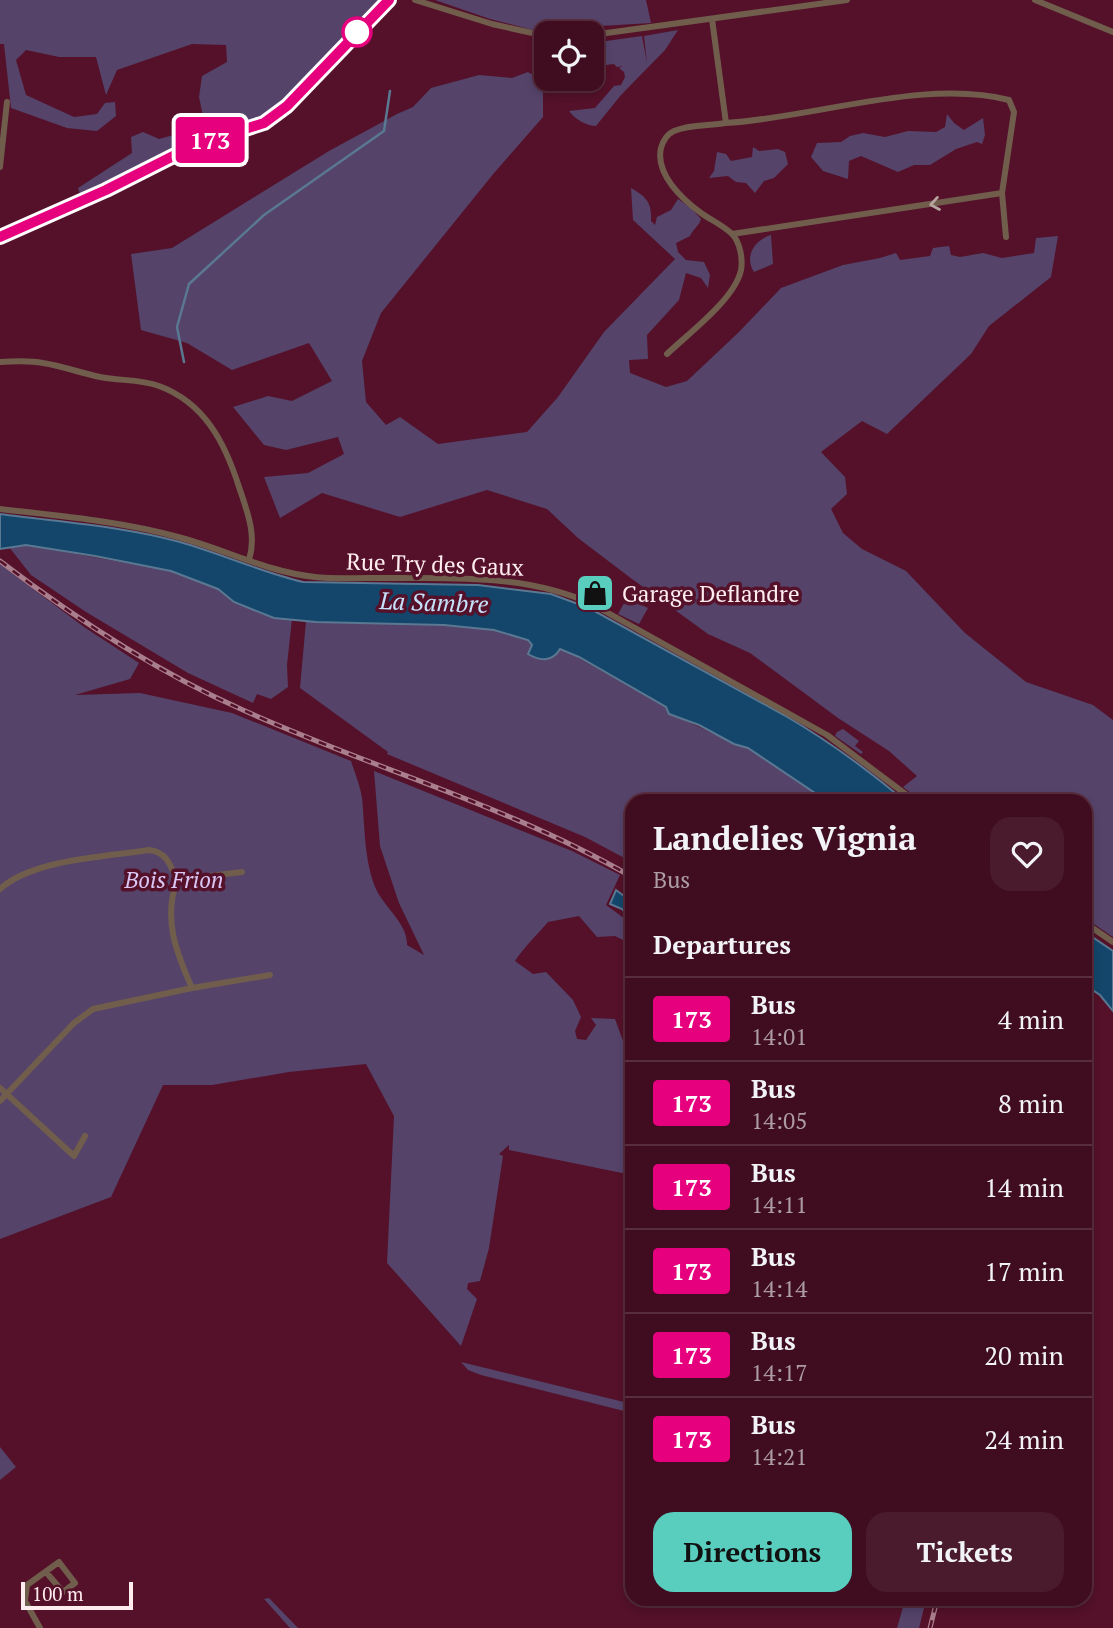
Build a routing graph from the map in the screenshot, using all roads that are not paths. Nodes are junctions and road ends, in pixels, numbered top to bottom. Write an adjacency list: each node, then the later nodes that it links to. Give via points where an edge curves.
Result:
1 (389, 0): 14 (street, via 287,106 264,123 195,145)
2 (415, 0): 7 (street)
3 (847, 0): 5 (street)
4 (1035, 0): 6 (street)
5 (712, 19): 8 (street); 10 (street)
6 (1113, 32)
7 (534, 33)
8 (604, 33)
9 (7, 102): 11 (street)
10 (726, 123): 12 (street, via 927,95 985,95 1009,100 1014,112); 13 (street, via 669,133 660,155 664,172 684,198)
11 (0, 167)
12 (1002, 194): 13 (street, one-way to 13); 15 (street)
13 (732, 234): 16 (street, via 742,268 735,285)
14 (0, 237)
15 (1006, 237)
16 (667, 354)
17 (0, 362): 19 (street, via 41,362 140,382 186,400 219,437 238,483 253,538)
18 (0, 509): 19 (street, Rue Try des Gaux, via 158,532)
19 (249, 560): 20 (street, Rue Try des Gaux, via 317,577 483,580 562,592 792,714)
20 (906, 794)
21 (242, 872): 22 (street)
22 (177, 880): 23 (street, via 165,855 149,850 60,864 24,874); 27 (street, via 170,906 171,930)
23 (0, 889)
24 (1092, 928): 25 (street)
25 (1113, 942)
26 (270, 975): 27 (street)
27 (192, 988): 29 (street, via 104,1006 83,1015)
28 (0, 1088): 29 (street)
29 (6, 1094): 30 (street); 31 (street, via 74,1156)
30 (0, 1101)
31 (85, 1136)
32 (46, 1572): 32 (street, via 59,1562 75,1583 63,1592); 33 (street, via 27,1585 25,1601)
33 (40, 1628)

